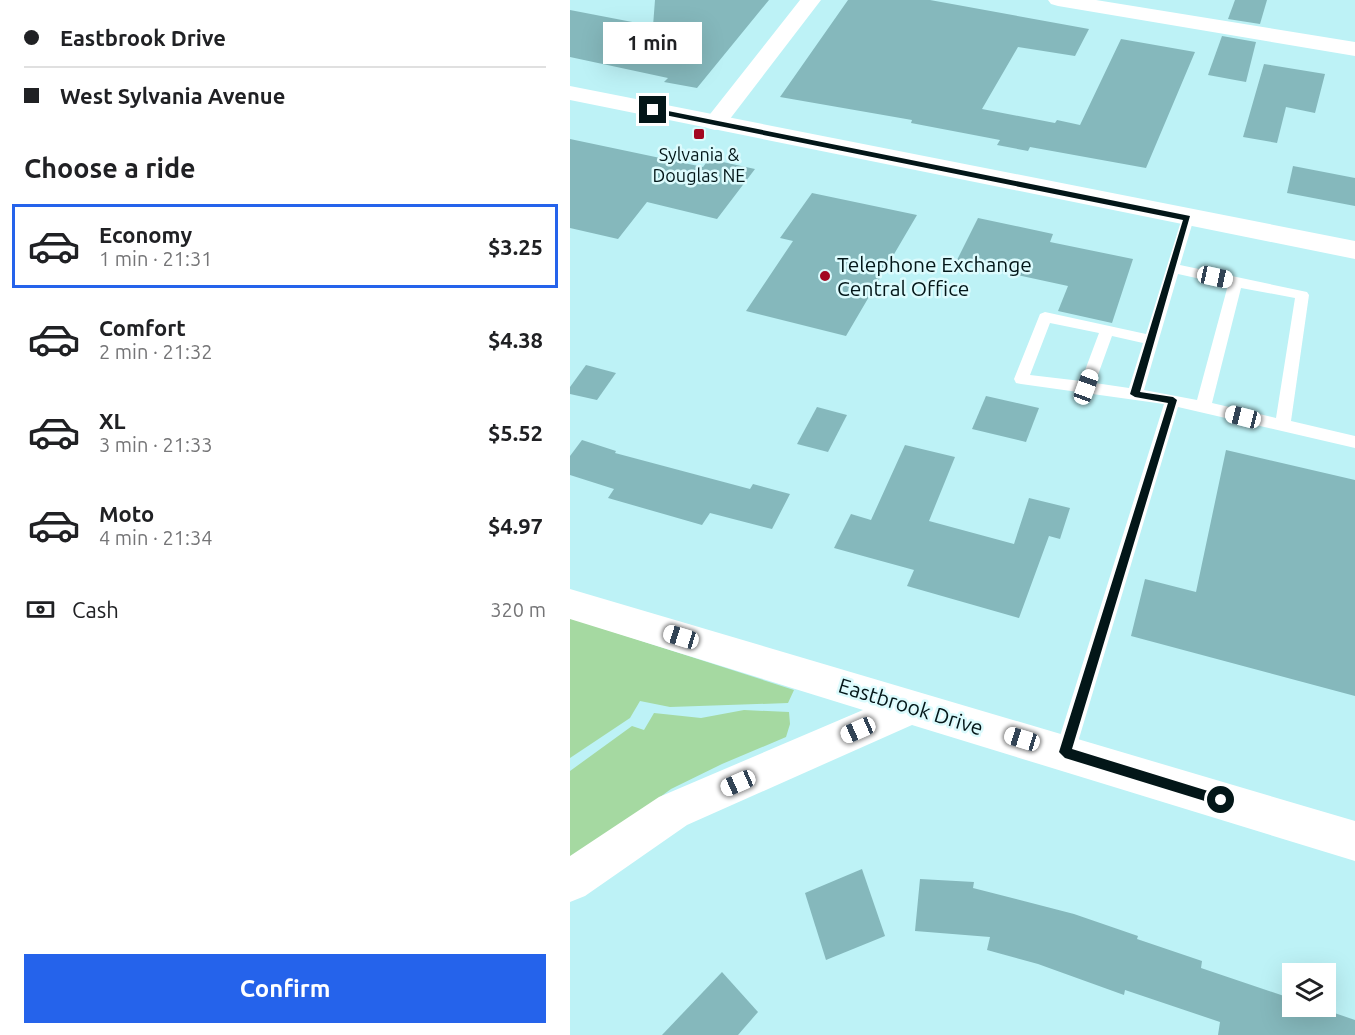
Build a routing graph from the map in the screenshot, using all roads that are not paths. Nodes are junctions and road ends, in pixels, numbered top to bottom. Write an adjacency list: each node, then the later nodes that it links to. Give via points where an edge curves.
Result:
1 (811, 0): 5 (street)
2 (1058, 0): 3 (street)
3 (1355, 49)
4 (570, 93): 5 (street)
5 (715, 123): 6 (street)
6 (1188, 218): 7 (street); 8 (lane)
7 (1355, 250)
8 (1172, 268): 9 (lane); 11 (lane)
9 (1236, 282): 15 (lane); 16 (lane, via 1302,295)
10 (1107, 330): 11 (lane); 12 (lane); 12 (lane, via 1045,317 1021,379)
11 (1151, 340): 13 (lane)
12 (1086, 387): 13 (lane)
13 (1135, 394): 14 (lane)
14 (1173, 400): 15 (lane); 20 (lane)
15 (1203, 407): 16 (lane)
16 (1283, 426): 17 (lane)
17 (1355, 442)
18 (570, 604): 19 (street, Eastbrook Drive)
19 (914, 706): 20 (street, Eastbrook Drive); 22 (street, via 674,811)
20 (1065, 752): 21 (street, Eastbrook Drive)
21 (1355, 841)
22 (570, 881)

